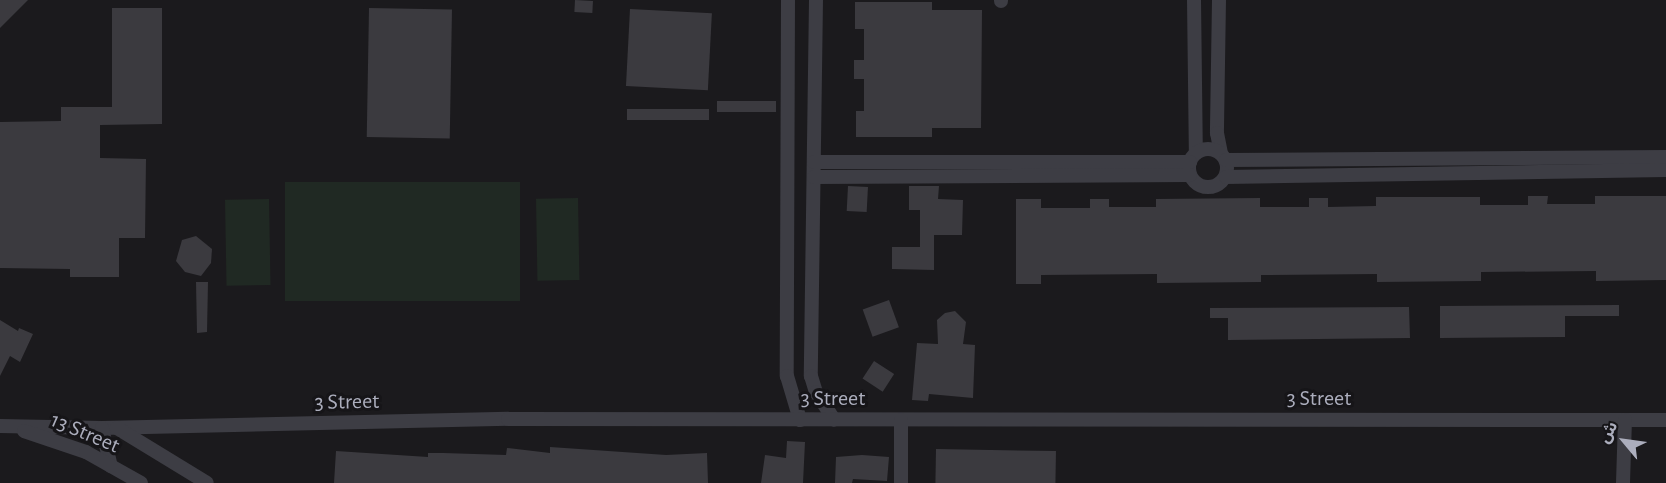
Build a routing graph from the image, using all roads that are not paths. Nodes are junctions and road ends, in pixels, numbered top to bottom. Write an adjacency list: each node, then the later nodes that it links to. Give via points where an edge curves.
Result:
1 (788, 0): 5 (street)
2 (816, 0): 6 (street)
3 (1194, 0): 10 (street)
4 (1219, 0): 7 (street, via 1217,133)
5 (789, 118): 6 (street); 15 (street)
6 (814, 119): 9 (street)
7 (1223, 156): 8 (street); 10 (street, via 1204,149); 13 (street)
8 (1666, 157)
9 (814, 162): 10 (street); 12 (street)
10 (1192, 164): 12 (street); 13 (street, via 1204,187 1212,187)
11 (1666, 170): 13 (street)
12 (813, 177): 14 (street)
13 (1226, 177)
14 (812, 262): 15 (street); 17 (street)
15 (789, 263): 16 (street)
16 (788, 376): 17 (street); 18 (street)
17 (811, 376): 19 (street)
18 (800, 420): 19 (street, 3 Street); 24 (street, 3 Street, via 508,419)
19 (834, 420): 20 (street, 3 Street)
20 (901, 420): 21 (street, 3 Street); 28 (street)
21 (1625, 420): 22 (street, 3 Street); 29 (street)
22 (1666, 420)
23 (5, 426): 24 (street, 3 Street); 25 (street, 13 Street, via 86,452)
24 (109, 428): 25 (street); 27 (street, 13 Street)
25 (111, 466): 26 (street, 13 Street)
26 (141, 483)
27 (207, 483)
28 (901, 483)
29 (1623, 483)

